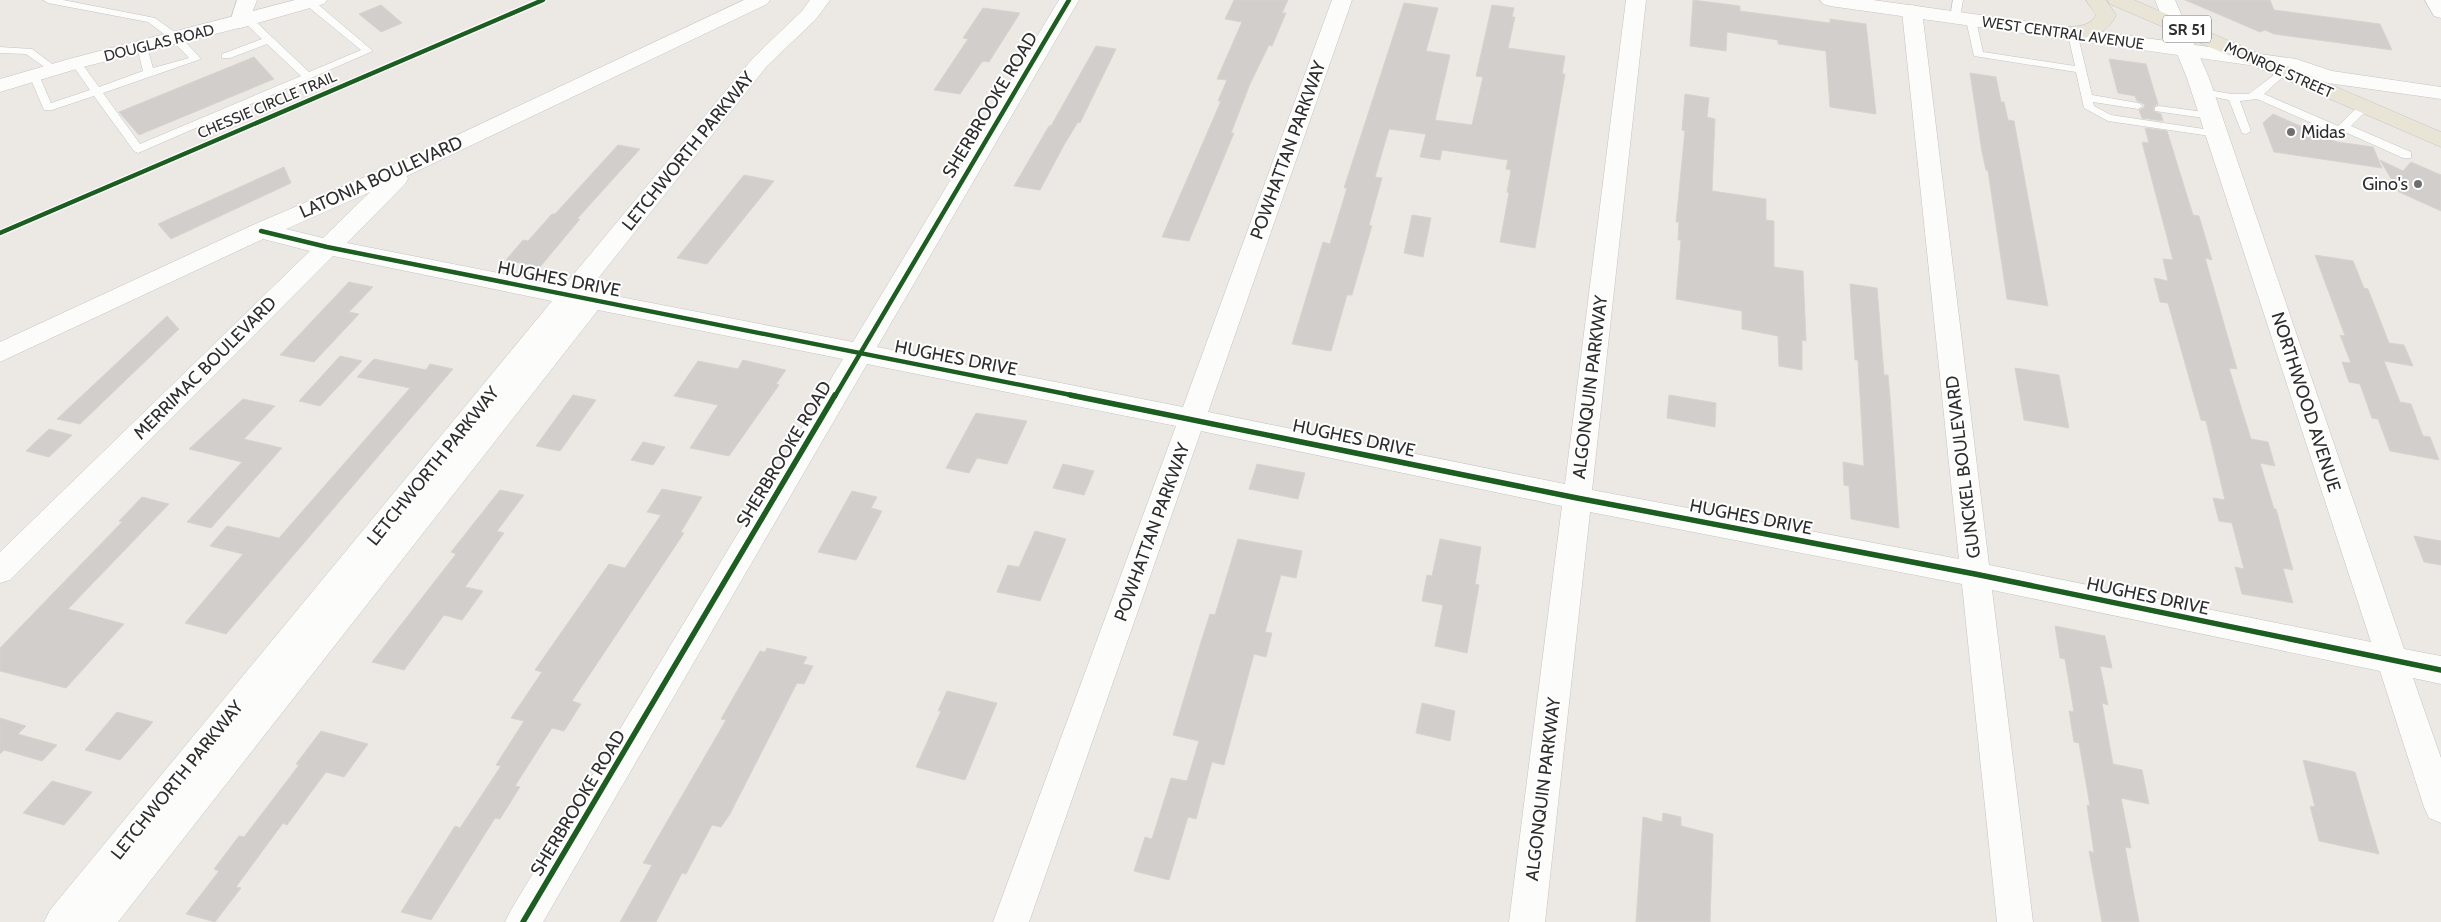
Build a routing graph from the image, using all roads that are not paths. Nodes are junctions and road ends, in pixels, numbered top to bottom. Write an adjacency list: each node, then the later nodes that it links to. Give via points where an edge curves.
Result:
1 (48, 0): 20 (lane, via 151,20)
2 (760, 0): 50 (street, LATONIA BOULEVARD)
3 (1069, 0): 55 (street, SHERBROOKE ROAD)
4 (1342, 0): 56 (street, POWHATTAN PARKWAY)
5 (1636, 0): 57 (street, ALGONQUIN PARKWAY)
6 (1830, 0): 11 (street, WEST CENTRAL AVENUE)
7 (2096, 0): 18 (main road, via 2106,16 2102,24 2080,32)
8 (2117, 0): 14 (main road, MONROE STREET / SR 51)
9 (2435, 0): 16 (street)
10 (314, 1): 17 (street, DOUGLAS ROAD); 33 (lane, via 368,51)
11 (1883, 4): 13 (street, WEST CENTRAL AVENUE)
12 (814, 7): 53 (street, LETCHWORTH PARKWAY, via 780,63)
13 (1912, 11): 15 (street, WEST CENTRAL AVENUE); 59 (street, GUNCKEL BOULEVARD)
14 (2169, 11): 24 (street, NORTHWOOD AVENUE); 26 (main road, MONROE STREET / SR 51)
15 (1962, 12): 18 (street, WEST CENTRAL AVENUE); 30 (lane, via 1978,54)
16 (2441, 12)
17 (245, 14): 20 (street, DOUGLAS ROAD); 21 (lane)
18 (2046, 31): 19 (street, WEST CENTRAL AVENUE)
19 (2073, 34): 24 (street, WEST CENTRAL AVENUE); 30 (lane)
20 (176, 38): 22 (street, DOUGLAS ROAD); 31 (lane, via 196,60)
21 (269, 40): 25 (lane); 33 (lane)
22 (142, 47): 27 (street, DOUGLAS ROAD); 31 (lane)
23 (0, 50): 29 (lane, via 28,51)
24 (2185, 50): 26 (street, WEST CENTRAL AVENUE); 37 (street, NORTHWOOD AVENUE)
25 (226, 56)
26 (2256, 60): 28 (main road, MONROE STREET / SR 51)
27 (76, 63): 29 (street, DOUGLAS ROAD); 36 (lane)
28 (2290, 68): 34 (street, via 2321,62); 38 (street); 39 (lane); 43 (main road, MONROE STREET / SR 51)
29 (54, 69): 32 (street, DOUGLAS ROAD)
30 (2081, 70): 41 (lane)
31 (149, 73): 36 (lane)
32 (34, 75): 35 (street, DOUGLAS ROAD); 36 (lane, via 48,108)
33 (308, 77): 36 (lane, via 138,149)
34 (2441, 78)
35 (0, 86)
36 (96, 91)
37 (2203, 92): 40 (lane); 45 (street, NORTHWOOD AVENUE)
38 (2441, 94)
39 (2257, 95): 40 (lane, via 2252,98); 46 (lane, via 2339,131)
40 (2233, 97): 47 (lane)
41 (2087, 98): 42 (lane); 45 (lane, via 2089,108 2108,118)
42 (2138, 106)
43 (2364, 107): 46 (lane); 48 (main road, MONROE STREET / SR 51)
44 (2160, 109): 45 (lane)
45 (2214, 125): 60 (street, NORTHWOOD AVENUE)
46 (2344, 127): 49 (lane)
47 (2246, 131)
48 (2441, 140)
49 (2407, 154)
50 (410, 166): 51 (street, LATONIA BOULEVARD); 52 (street, MERRIMAC BOULEVARD)
51 (261, 231): 52 (street, HUGHES DRIVE); 54 (street, LATONIA BOULEVARD)
52 (327, 247): 53 (street, HUGHES DRIVE); 58 (street, MERRIMAC BOULEVARD)
53 (581, 298): 55 (street, HUGHES DRIVE); 63 (street, LETCHWORTH PARKWAY); 64 (street, LETCHWORTH PARKWAY)
54 (0, 353)
55 (860, 353): 56 (street, HUGHES DRIVE); 65 (street, SHERBROOKE ROAD)
56 (1193, 419): 57 (street, HUGHES DRIVE); 66 (street, POWHATTAN PARKWAY)
57 (1577, 498): 59 (street, HUGHES DRIVE); 67 (street, ALGONQUIN PARKWAY)
58 (0, 572)
59 (1975, 574): 60 (street, HUGHES DRIVE); 68 (street, GUNCKEL BOULEVARD)
60 (2392, 660): 61 (street, HUGHES DRIVE); 62 (street, NORTHWOOD AVENUE)
61 (2441, 670)
62 (2441, 807)
63 (62, 922)
64 (96, 922)
65 (523, 922)
66 (1011, 922)
67 (1527, 922)
68 (2015, 922)

